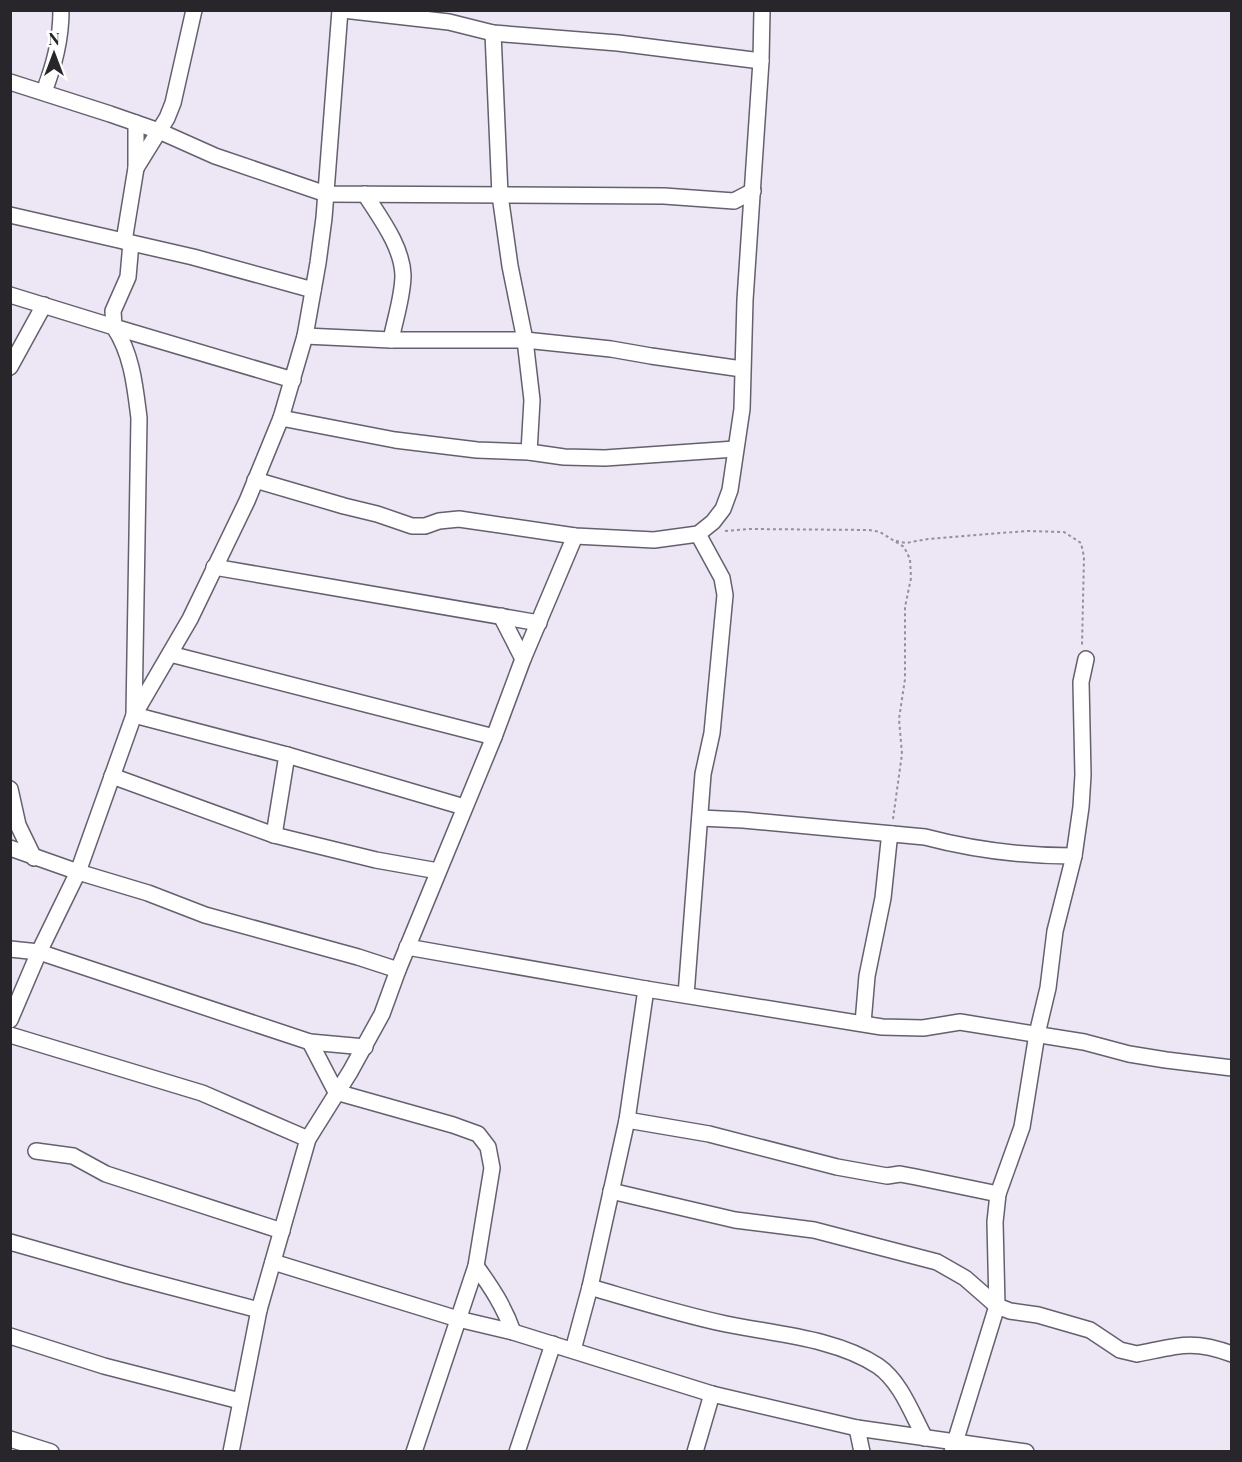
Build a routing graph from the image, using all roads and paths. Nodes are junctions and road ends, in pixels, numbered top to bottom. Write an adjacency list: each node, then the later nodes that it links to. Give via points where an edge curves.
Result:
1 (61, 10): 8 (street, via 57,57)
2 (194, 10): 10 (street, via 173,103)
3 (342, 10): 5 (street, via 449,22); 13 (street)
4 (762, 10): 6 (street)
5 (494, 33): 6 (street); 15 (street)
6 (761, 61): 12 (street)
7 (10, 82): 8 (street)
8 (44, 92): 9 (street)
9 (135, 123): 10 (street); 11 (street)
10 (159, 131): 11 (street); 13 (street, via 214,156)
11 (136, 168): 19 (street)
12 (753, 191): 16 (street); 18 (street)
13 (326, 194): 14 (street); 20 (street)
14 (365, 194): 15 (street); 25 (street, via 390,235 403,275)
15 (500, 195): 16 (street, via 664,196); 26 (street)
16 (734, 201): 18 (street)
17 (10, 215): 19 (street)
18 (751, 219): 28 (street)
19 (128, 242): 20 (street); 23 (street, via 128,277 113,311)
20 (313, 290): 24 (street)
21 (10, 295): 22 (street)
22 (44, 305): 23 (street); 27 (street)
23 (114, 327): 29 (street); 43 (street, via 127,350 139,418)
24 (305, 336): 25 (street); 29 (street)
25 (391, 340): 26 (street)
26 (525, 340): 28 (street); 32 (street, via 532,400)
27 (10, 367)
28 (742, 369): 31 (street, via 742,409)
29 (292, 380): 30 (street)
30 (280, 418): 32 (street, via 395,440); 33 (street)
31 (735, 449): 32 (street, via 605,458); 34 (street, via 730,490 723,509)
32 (529, 452)
33 (255, 480): 35 (street, via 412,526 459,519); 37 (street)
34 (708, 529): 35 (street, via 654,540); 36 (path, via 869,530); 49 (street, via 725,595)
35 (575, 536): 39 (street)
36 (894, 540): 42 (path, via 906,543 1026,531 1064,532 1074,537 1081,543 1084,557 1082,645); 50 (path, via 904,547 910,559 911,578 899,719 901,760)
37 (214, 567): 38 (street); 40 (street)
38 (501, 616): 39 (street); 41 (street)
39 (539, 623): 41 (street)
40 (170, 654): 43 (street); 44 (street)
41 (523, 658): 44 (street)
42 (1086, 659): 53 (street, via 1081,682 1083,775)
43 (134, 715): 45 (street); 46 (street)
44 (494, 737): 48 (street)
45 (287, 755): 48 (street); 51 (street)
46 (112, 776): 51 (street); 56 (street)
47 (10, 789): 54 (street, via 18,825)
48 (464, 807): 55 (street)
49 (700, 818): 50 (street); 62 (street)
50 (892, 834): 53 (street, via 1003,853); 64 (street, via 867,976)
51 (274, 835): 55 (street)
52 (10, 848): 54 (street)
53 (1074, 856): 65 (street)
54 (34, 858): 56 (street)
55 (438, 871): 57 (street)
56 (78, 872): 59 (street); 60 (street, via 205,915)
57 (407, 947): 60 (street); 61 (street)
58 (10, 949): 59 (street)
59 (39, 952): 63 (street); 67 (street)
60 (398, 970): 68 (street)
61 (646, 989): 62 (street); 71 (street)
62 (686, 995): 64 (street)
63 (10, 1020)
64 (863, 1023): 65 (street, via 923,1028 960,1022)
65 (1036, 1034): 69 (street, via 1148,1057); 75 (street, via 1022,1127)
66 (10, 1035): 72 (street, via 202,1093)
67 (310, 1042): 68 (street); 70 (street)
68 (365, 1047): 70 (street)
69 (1232, 1068)
70 (336, 1092): 72 (street); 79 (street, via 478,1134 488,1147 492,1168)
71 (627, 1120): 74 (street); 75 (street, via 708,1134 837,1167 887,1176 900,1174)
72 (308, 1139): 76 (street)
73 (36, 1151): 76 (street, via 73,1156 106,1174)
74 (611, 1191): 80 (street); 81 (street, via 735,1220 814,1230 936,1262 965,1278)
75 (998, 1194): 81 (street)
76 (282, 1231): 78 (street)
77 (10, 1242): 82 (street)
78 (273, 1262): 82 (street); 83 (street)
79 (476, 1266): 83 (street); 84 (street, via 498,1296)
80 (590, 1287): 87 (street); 92 (street, via 684,1314 818,1342 859,1355 880,1367 898,1386)
81 (998, 1306): 88 (street, via 1090,1330 1130,1354 1185,1344 1210,1346); 94 (street)
82 (259, 1310): 90 (street)
83 (458, 1319): 84 (street); 97 (street)
84 (513, 1332): 86 (street)
85 (10, 1336): 90 (street, via 104,1366)
86 (553, 1344): 87 (street); 98 (street)
87 (573, 1350): 89 (street)
88 (1232, 1354)
89 (712, 1394): 91 (street); 99 (street)
90 (240, 1401): 96 (street)
91 (857, 1428): 92 (street); 100 (street)
92 (925, 1438): 94 (street)
93 (10, 1439): 95 (street)
94 (953, 1447): 101 (street)
95 (51, 1452)
96 (231, 1452)
97 (414, 1452)
98 (517, 1452)
99 (695, 1452)
100 (862, 1452)
101 (1026, 1452)

